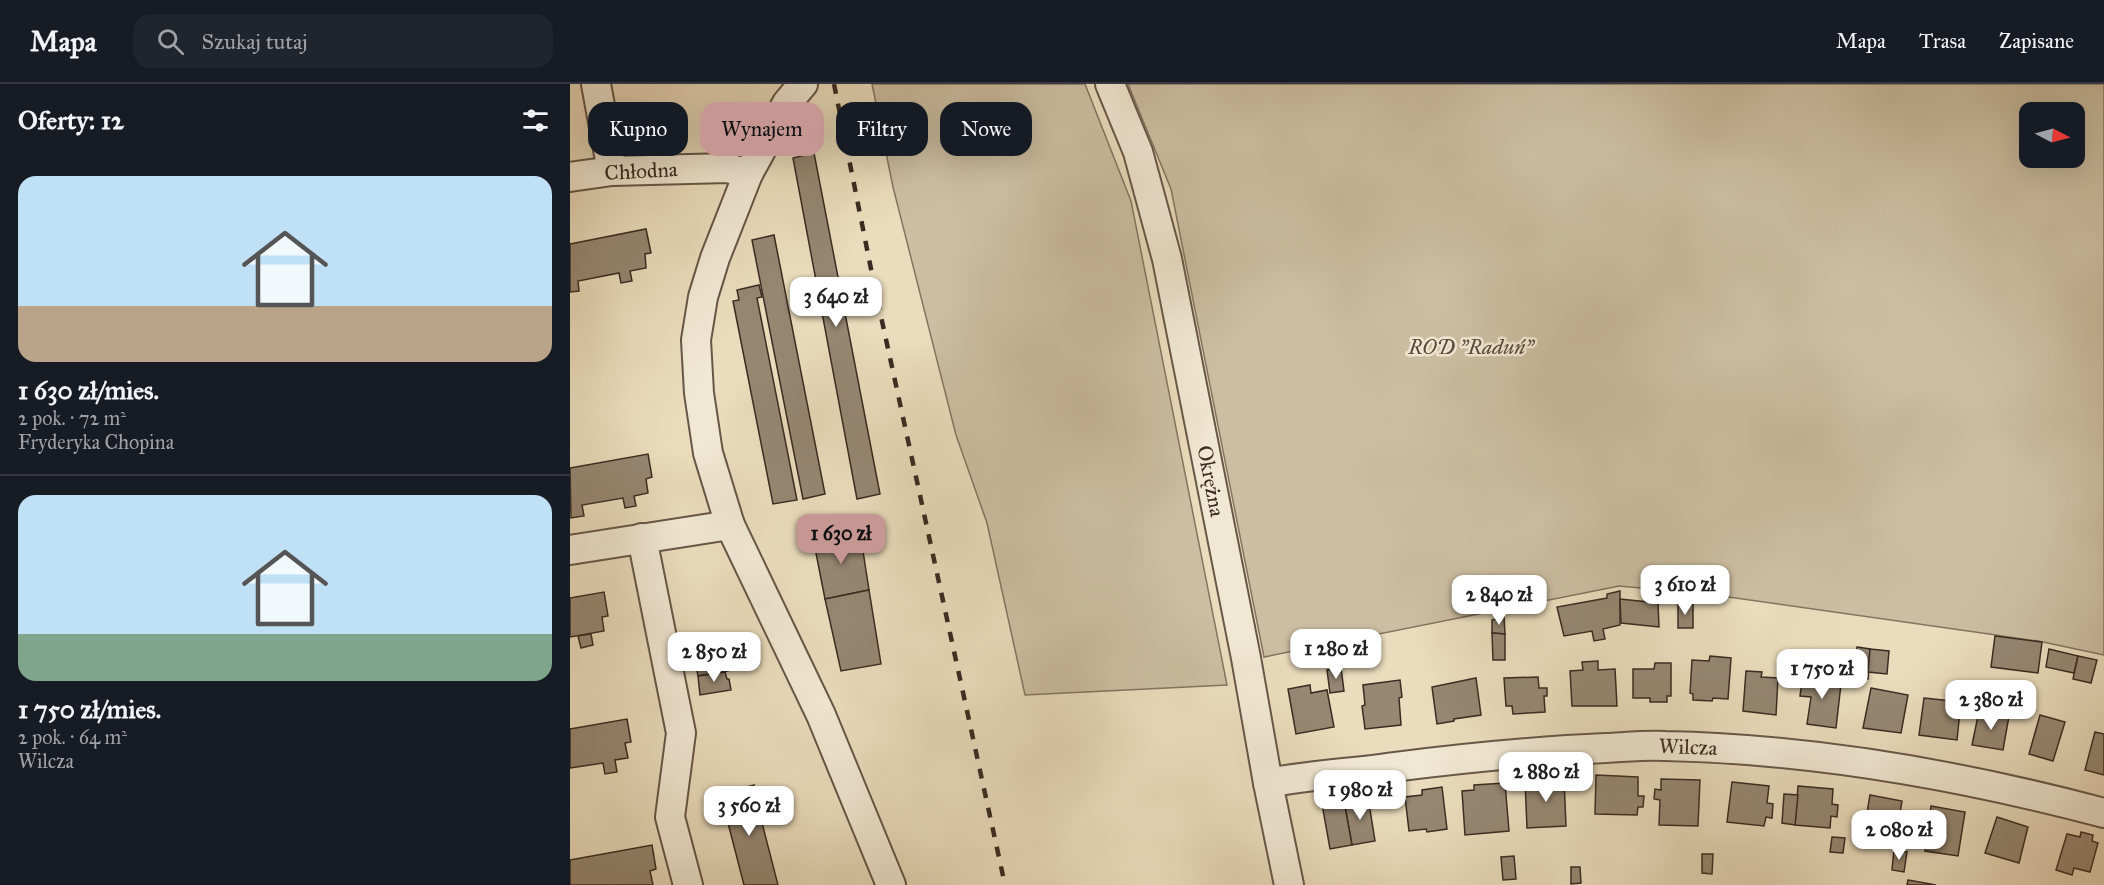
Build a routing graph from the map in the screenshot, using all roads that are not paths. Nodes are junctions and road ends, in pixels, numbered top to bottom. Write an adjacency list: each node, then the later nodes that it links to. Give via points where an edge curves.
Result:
1 (596, 84): 4 (street)
2 (803, 84): 5 (street, via 787,103)
3 (1110, 84): 10 (street, Okrężna, via 1138,152 1167,259)
4 (612, 171): 5 (street, Chłodna, via 728,168); 6 (street, Chłodna)
5 (748, 174): 7 (street, via 715,258 696,340 708,453)
6 (570, 177)
7 (730, 525): 8 (street); 13 (street, via 821,715)
8 (642, 538): 9 (street); 12 (street, via 681,733 670,817)
9 (570, 550)
10 (1268, 783): 11 (street, Wilcza, via 1478,756 1663,746 1749,750 1946,776); 14 (street, Okrężna)
11 (2104, 813)
12 (688, 885)
13 (891, 885)
14 (1289, 885)

